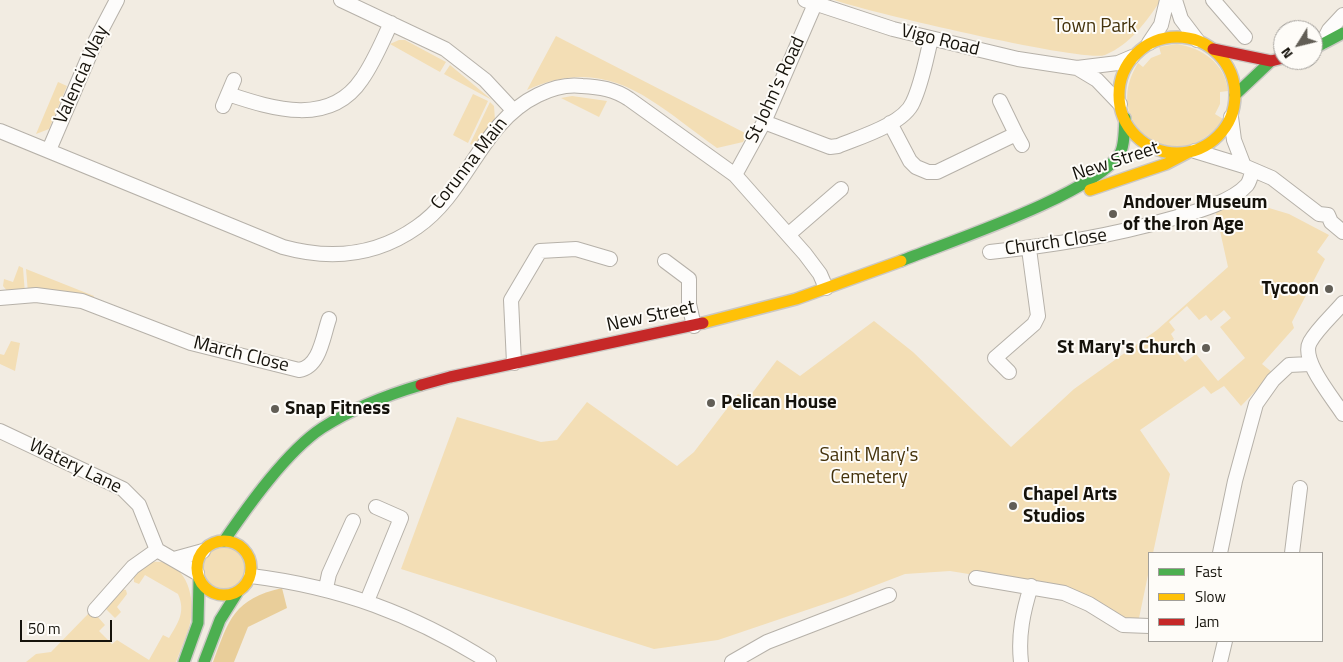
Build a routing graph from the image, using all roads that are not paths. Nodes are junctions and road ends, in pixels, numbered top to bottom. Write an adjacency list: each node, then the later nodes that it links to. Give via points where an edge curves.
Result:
1 (117, 0): 30 (street, Valencia Way, via 96,40)
2 (342, 0): 8 (street)
3 (1168, 0): 14 (street, via 1161,25)
4 (1175, 0): 13 (street, via 1181,19)
5 (1213, 0): 10 (street)
6 (810, 2): 11 (street, Vigo Road); 27 (street, St John's Road)
7 (1343, 15): 12 (street)
8 (391, 24): 20 (street, via 363,77 350,93 331,106 309,111 284,110 226,100); 24 (street, via 451,54 491,86)
9 (1343, 33): 15 (main road)
10 (1245, 37)
11 (931, 39): 19 (street, Vigo Road); 28 (street, via 913,103 902,116)
12 (1323, 39)
13 (1197, 40): 14 (main road, via 1173,38); 16 (main road)
14 (1149, 43): 17 (main road)
15 (1323, 44)
16 (1213, 49): 18 (main road); 21 (main road, via 1229,70)
17 (1132, 57): 19 (street, Vigo Road); 23 (main road, via 1121,80)
18 (1271, 61): 21 (main road)
19 (1077, 68): 23 (street, Vigo Road, via 1098,80)
20 (234, 80)
21 (1235, 95): 25 (main road)
22 (1000, 101): 28 (street, via 1019,139 937,172 928,172 910,161)
23 (1120, 104): 26 (main road)
24 (513, 110): 30 (street, Corunna Main, via 486,140 450,194 418,227 387,244 348,254 321,255 283,247); 33 (street, Corunna Main, via 539,94 566,86 612,89)
25 (1231, 117): 31 (main road, via 1217,137); 32 (street, via 1234,140)
26 (1125, 118): 31 (main road, via 1135,132 1151,145 1168,152); 35 (main road, New Street, via 1123,146 1114,164)
27 (764, 122): 28 (street, via 830,147); 33 (street, St John's Road)
28 (890, 123)
29 (0, 131): 30 (street, Corunna Main)
30 (49, 150)
31 (1191, 152): 32 (street); 35 (main road, New Street, via 1080,194)
32 (1248, 169): 36 (street, via 1272,178 1319,214 1328,215); 38 (street, Church Close, via 1250,181 1242,190 1206,209 1113,235)
33 (735, 175): 37 (street, Corunna Main)
34 (841, 189): 37 (street)
35 (1054, 199): 42 (main road, New Street)
36 (1343, 232)
37 (789, 234): 42 (street, Corunna Main, via 820,274)
38 (1029, 249): 39 (street, Church Close); 49 (street, via 1038,316 1034,324 990,354)
39 (990, 252)
40 (610, 259): 47 (street, via 576,249 540,251 511,300)
41 (665, 261): 46 (street, via 689,279 689,304)
42 (826, 288): 46 (main road, New Street, via 746,314)
43 (0, 298): 45 (street, March Close, via 36,295 82,301 191,343 299,370 313,364)
44 (1343, 304): 48 (street, via 1309,343)
45 (329, 319)
46 (694, 326): 47 (main road, New Street)
47 (514, 363): 52 (main road, New Street, via 423,384 350,412 312,436)
48 (1310, 364): 50 (street); 61 (street, via 1289,365 1250,407)
49 (1009, 372)
50 (1343, 414)
51 (0, 431): 59 (street, Watery Lane, via 123,489 139,506)
52 (271, 481): 56 (main road, New Street); 58 (main road, New Street, via 251,501)
53 (1300, 488): 62 (street)
54 (376, 507): 72 (street, via 401,518)
55 (353, 521): 69 (street)
56 (252, 523)
57 (249, 536): 63 (main road)
58 (224, 541): 60 (main road, via 213,543); 63 (main road, via 237,544)
59 (157, 550): 64 (street); 73 (street, via 133,568)
60 (203, 551): 64 (street); 65 (main road, via 199,558)
61 (1220, 552)
62 (1292, 552)
63 (247, 553): 66 (main road)
64 (174, 559): 65 (street)
65 (198, 576): 70 (main road, via 203,585 215,594); 76 (main road, via 198,623)
66 (251, 576): 69 (street); 70 (main road)
67 (976, 578): 68 (street)
68 (1031, 586): 74 (street, via 1064,593 1123,625); 80 (street, via 1021,620)
69 (326, 588): 72 (street)
70 (237, 592): 77 (main road, via 220,620)
71 (889, 595): 79 (street, via 767,642)
72 (367, 601): 78 (street, via 424,624)
73 (95, 610)
74 (1148, 626)
75 (1225, 642): 81 (street)
76 (184, 662)
77 (204, 662)
78 (489, 662)
79 (732, 662)
80 (1021, 662)
81 (1220, 662)

